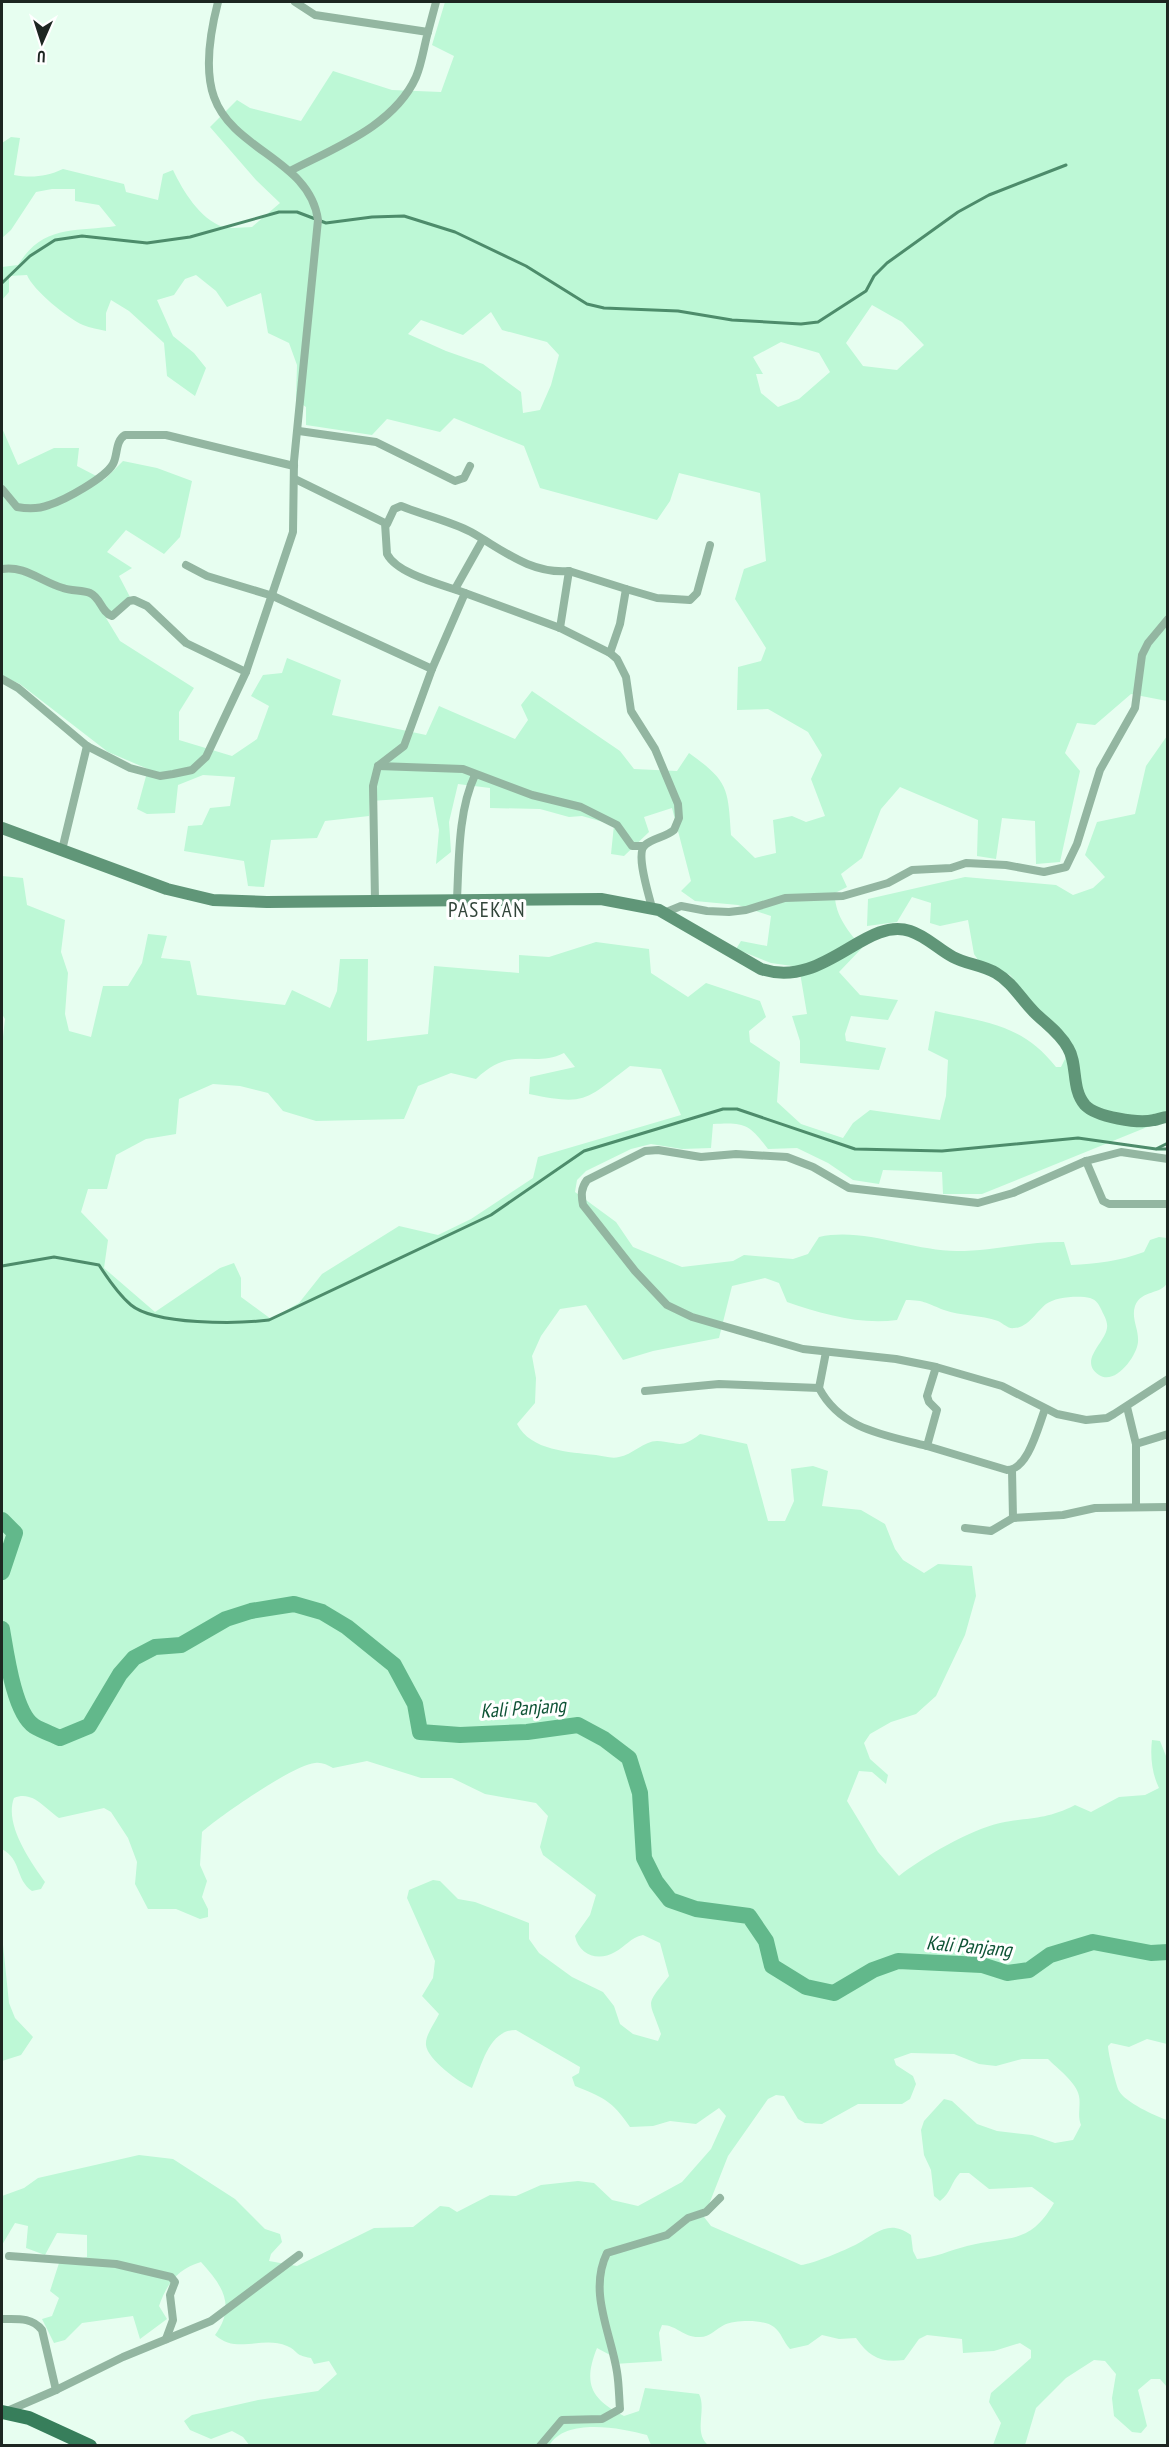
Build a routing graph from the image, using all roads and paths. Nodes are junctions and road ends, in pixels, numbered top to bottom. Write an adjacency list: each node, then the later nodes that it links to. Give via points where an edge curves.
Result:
1 (218, 2): 5 (street, via 210,63 214,97 246,139)
2 (295, 2): 4 (street, via 315,15)
3 (436, 2): 4 (street)
4 (428, 32): 5 (street, via 415,77 385,116 351,140)
5 (290, 171): 6 (street, via 310,195 318,220)
6 (298, 431): 7 (street); 8 (street, via 376,442 455,481 464,478)
7 (294, 466): 9 (street); 10 (street, via 166,435 125,435 105,473 64,499 39,507 17,507)
8 (470, 466)
9 (295, 479): 11 (street); 20 (street, via 293,532)
10 (2, 489)
11 (387, 524): 12 (street, via 394,509 401,506 471,532); 17 (street, via 390,560 421,578)
12 (482, 541): 16 (street, via 526,565); 17 (street)
13 (711, 545): 18 (street, via 697,593 690,600 657,598)
14 (186, 565): 20 (street, via 207,576)
15 (2, 568): 25 (street, via 13,567 52,585 89,593 112,616 134,600 147,606 186,644)
16 (569, 571): 18 (street); 22 (street)
17 (456, 589): 19 (street)
18 (626, 589): 23 (street)
19 (465, 593): 22 (street); 24 (street)
20 (273, 596): 24 (street); 25 (street)
21 (1167, 619): 35 (street, via 1142,655 1135,708 1100,770 1066,867 1044,872 966,863 951,868 912,870 888,883 843,896 785,898 729,912 681,906)
22 (560, 628): 23 (street)
23 (610, 653): 31 (street, via 623,668 631,711 655,749 680,811 674,830)
24 (432, 669): 28 (street, via 404,746)
25 (246, 672): 27 (street, via 206,757 192,770 166,775 150,773 130,768)
26 (2, 679): 27 (street)
27 (87, 746): 32 (street)
28 (378, 766): 29 (street, via 463,769); 34 (street, via 372,814)
29 (475, 775): 31 (street, via 581,807 617,825 632,846); 33 (street, via 466,794 460,832)
30 (2, 828): 32 (street)
31 (644, 846): 35 (street, via 640,859)
32 (62, 850): 34 (street, via 167,889 213,900)
33 (457, 899): 34 (street); 35 (street, via 601,899)
34 (375, 900)
35 (658, 911): 36 (street, via 777,975 809,970 884,930 910,931 954,957 1010,982 1070,1051 1078,1092 1085,1105 1097,1112 1138,1121)
36 (1167, 1117)
37 (1167, 1159): 38 (street, via 1121,1152)
38 (1086, 1161): 39 (street, via 1103,1201 1108,1204); 40 (street, via 1013,1193 978,1203 849,1188 787,1156 701,1157 658,1150 635,1155 587,1180 582,1187 583,1204 667,1305 692,1317)
39 (1167, 1204)
40 (826, 1352): 41 (street); 43 (street)
41 (936, 1367): 46 (street, via 1002,1386); 49 (street, via 927,1396 938,1410)
42 (1167, 1378): 45 (street)
43 (819, 1388): 44 (street, via 719,1384); 49 (street, via 838,1414 856,1426)
44 (645, 1391)
45 (1127, 1407): 46 (street, via 1097,1419); 48 (street)
46 (1045, 1409): 50 (street, via 1021,1466)
47 (1167, 1434): 48 (street)
48 (1136, 1444): 51 (street)
49 (927, 1446): 50 (street)
50 (1012, 1470): 53 (street)
51 (1136, 1507): 52 (street); 53 (street)
52 (1167, 1507)
53 (1013, 1518): 54 (street, via 991,1531)
54 (965, 1528)
55 (720, 2198): 63 (street, via 706,2212 688,2218 667,2235 607,2253 602,2267 600,2307 617,2372 620,2409 602,2419 562,2420)
56 (299, 2255): 59 (street, via 217,2318)
57 (9, 2256): 59 (street, via 86,2260 171,2277 175,2282 170,2295 172,2320)
58 (2, 2319): 60 (street, via 26,2319 42,2330)
59 (166, 2339): 60 (street)
60 (56, 2390): 61 (street)
61 (3, 2412): 62 (main road, via 29,2418)
62 (90, 2445)
63 (540, 2445)

